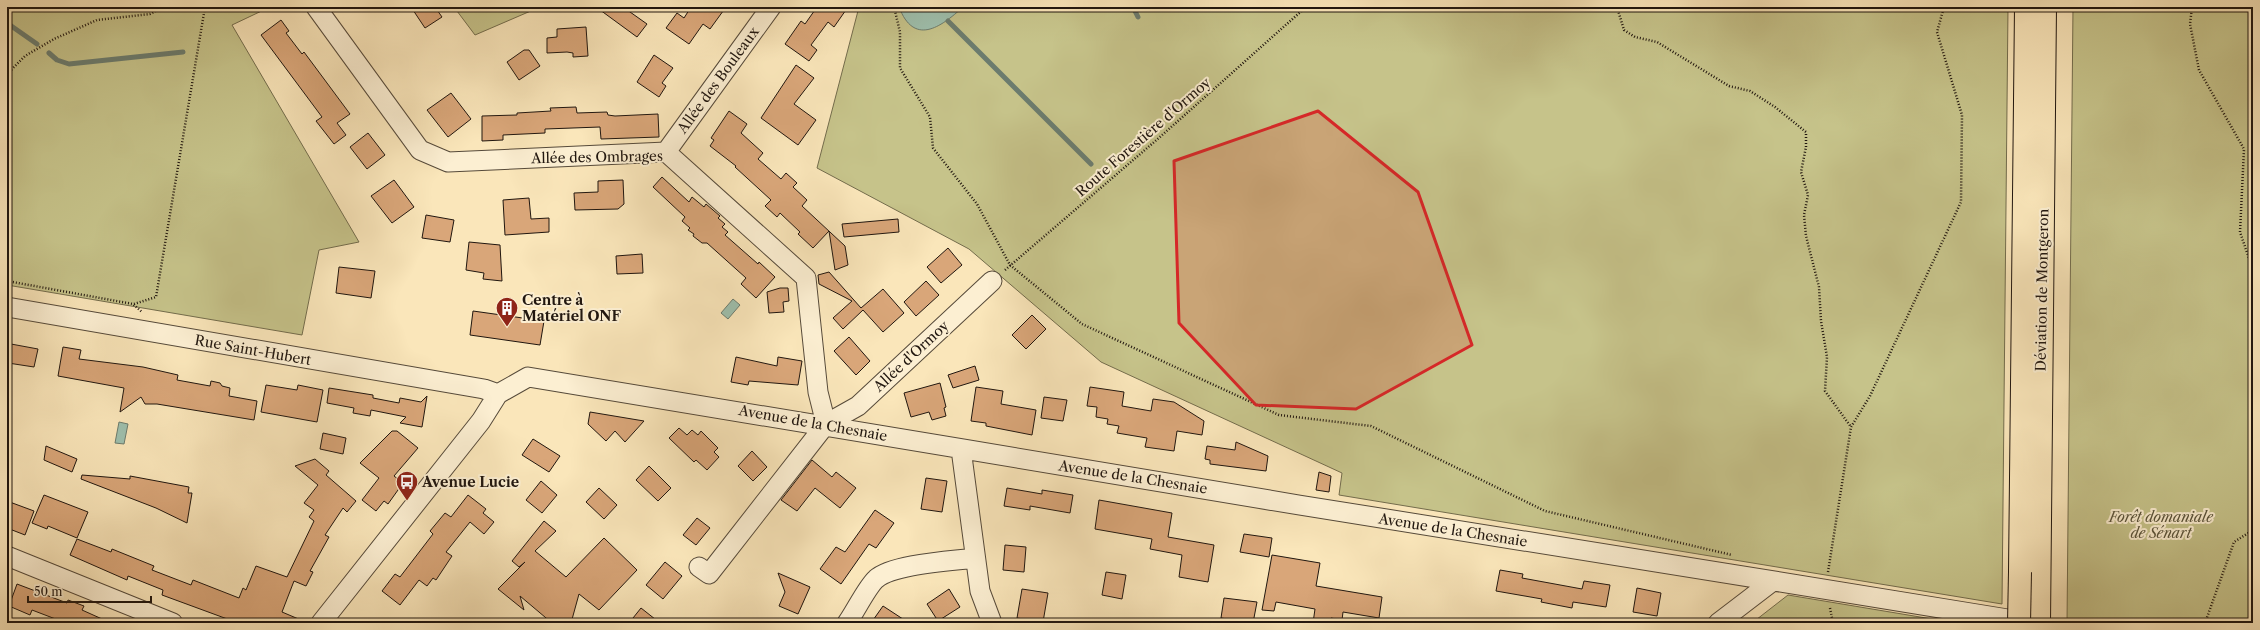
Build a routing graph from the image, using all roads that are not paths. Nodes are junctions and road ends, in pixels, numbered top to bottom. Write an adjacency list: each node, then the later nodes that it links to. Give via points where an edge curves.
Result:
1 (316, 7): 5 (street, Allée des Ombrages, via 420,150 448,162)
2 (771, 7): 5 (street, Allée des Bouleaux)
3 (2026, 7): 14 (main road, Déviation de Montgeron)
4 (2045, 7): 14 (main road, Déviation de Montgeron)
5 (666, 152): 9 (street, Allée des Ombrages, via 806,278 818,392)
6 (992, 281): 9 (street, Allée d'Ormoy, via 858,406)
7 (7, 307): 8 (street, Rue Saint-Hubert, via 484,389)
8 (498, 394): 9 (street, Avenue de la Chesnaie, via 528,377); 17 (street, via 481,421)
9 (826, 424): 10 (street, Avenue de la Chesnaie); 13 (street, via 709,574)
10 (961, 449): 12 (street); 15 (street, Avenue de la Chesnaie)
11 (7, 556): 16 (street)
12 (975, 558): 18 (street, via 891,571 876,579); 19 (street, via 980,591)
13 (699, 567)
14 (2029, 572): 21 (main road, bridge); 23 (main road)
15 (1773, 581): 20 (street); 22 (street, Avenue de la Chesnaie)
16 (173, 623)
17 (321, 623)
18 (847, 623)
19 (992, 623)
20 (1718, 623)
21 (2019, 623)
22 (2034, 623)
23 (2039, 623)

